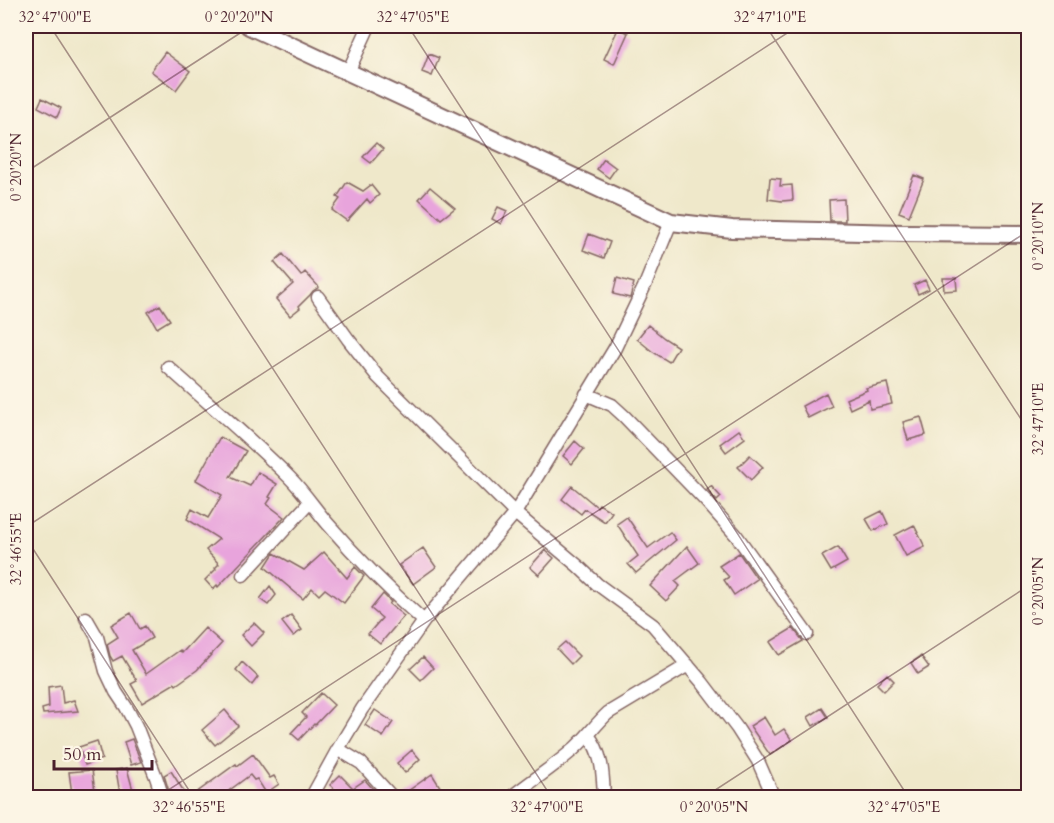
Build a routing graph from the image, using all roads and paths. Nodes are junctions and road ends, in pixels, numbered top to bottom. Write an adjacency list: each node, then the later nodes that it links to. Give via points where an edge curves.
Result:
1 (249, 26): 3 (street)
2 (369, 26): 3 (street)
3 (348, 72): 4 (street)
4 (671, 222): 5 (street, via 732,229); 8 (street, via 619,339)
5 (1029, 234)
6 (318, 297): 10 (street, via 378,377)
7 (168, 367): 9 (street, via 292,480)
8 (586, 394): 10 (street); 14 (street, via 612,405 705,500 736,535)
9 (310, 502): 11 (street); 13 (street, via 390,591)
10 (514, 513): 13 (street); 15 (street, via 652,625)
11 (243, 574)
12 (86, 618): 18 (street, via 97,637 106,671 136,726)
13 (424, 621): 17 (street)
14 (807, 634)
15 (688, 665): 16 (street, via 608,713); 23 (street, via 737,728 758,761)
16 (588, 735): 21 (street); 22 (street, via 600,756)
17 (338, 748): 19 (street); 20 (street, via 361,763)
18 (163, 798)
19 (311, 798)
20 (393, 798)
21 (510, 798)
22 (604, 798)
23 (774, 798)

